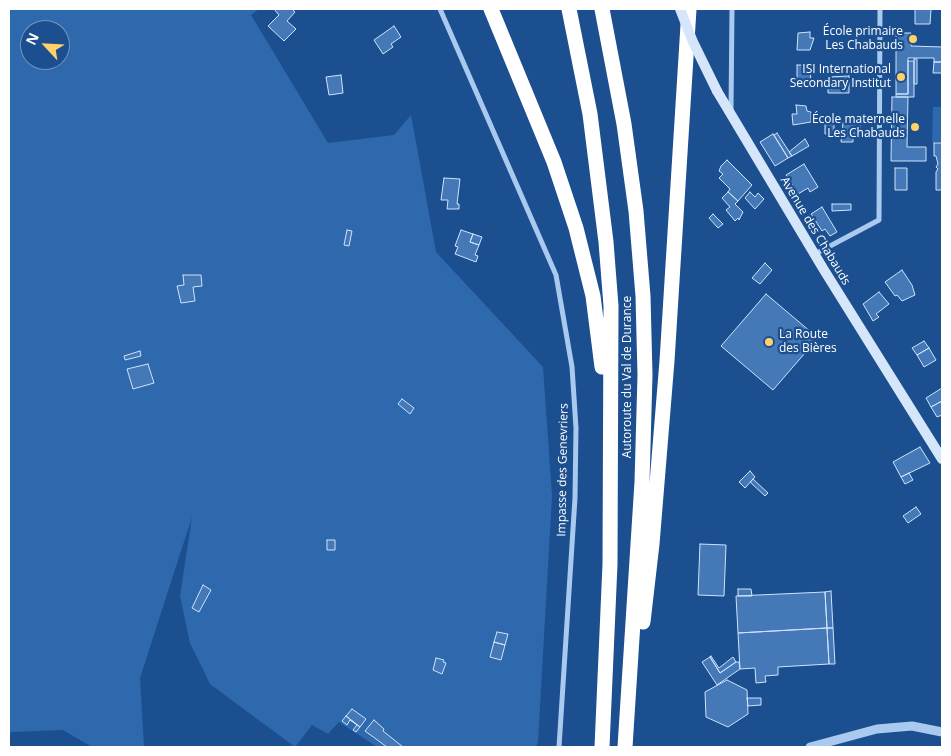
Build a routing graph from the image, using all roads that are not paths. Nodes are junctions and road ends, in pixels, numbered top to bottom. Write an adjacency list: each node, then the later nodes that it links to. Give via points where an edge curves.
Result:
1 (440, 9): 14 (street, Impasse des Genevriers, via 556,275 572,367 576,428 575,498)
2 (490, 9): 12 (highway, via 554,162 594,296 601,350)
3 (568, 9): 12 (highway, Autoroute du Val de Durance, via 590,114 611,306)
4 (602, 9): 16 (highway, Autoroute du Val de Durance, via 635,201 643,296 642,482)
5 (680, 9): 9 (main road, Avenue des Chabauds, bridge, via 693,42)
6 (689, 9): 16 (highway, via 652,544)
7 (732, 9): 9 (street)
8 (880, 9): 10 (street, via 879,220)
9 (731, 114): 10 (main road, Avenue des Chabauds)
10 (815, 254): 11 (main road, Avenue des Chabauds)
11 (942, 459)
12 (610, 564): 15 (highway, Autoroute du Val de Durance)
13 (942, 732): 17 (street, via 912,726 877,729)
14 (559, 747)
15 (602, 747)
16 (626, 747)
17 (810, 747)

